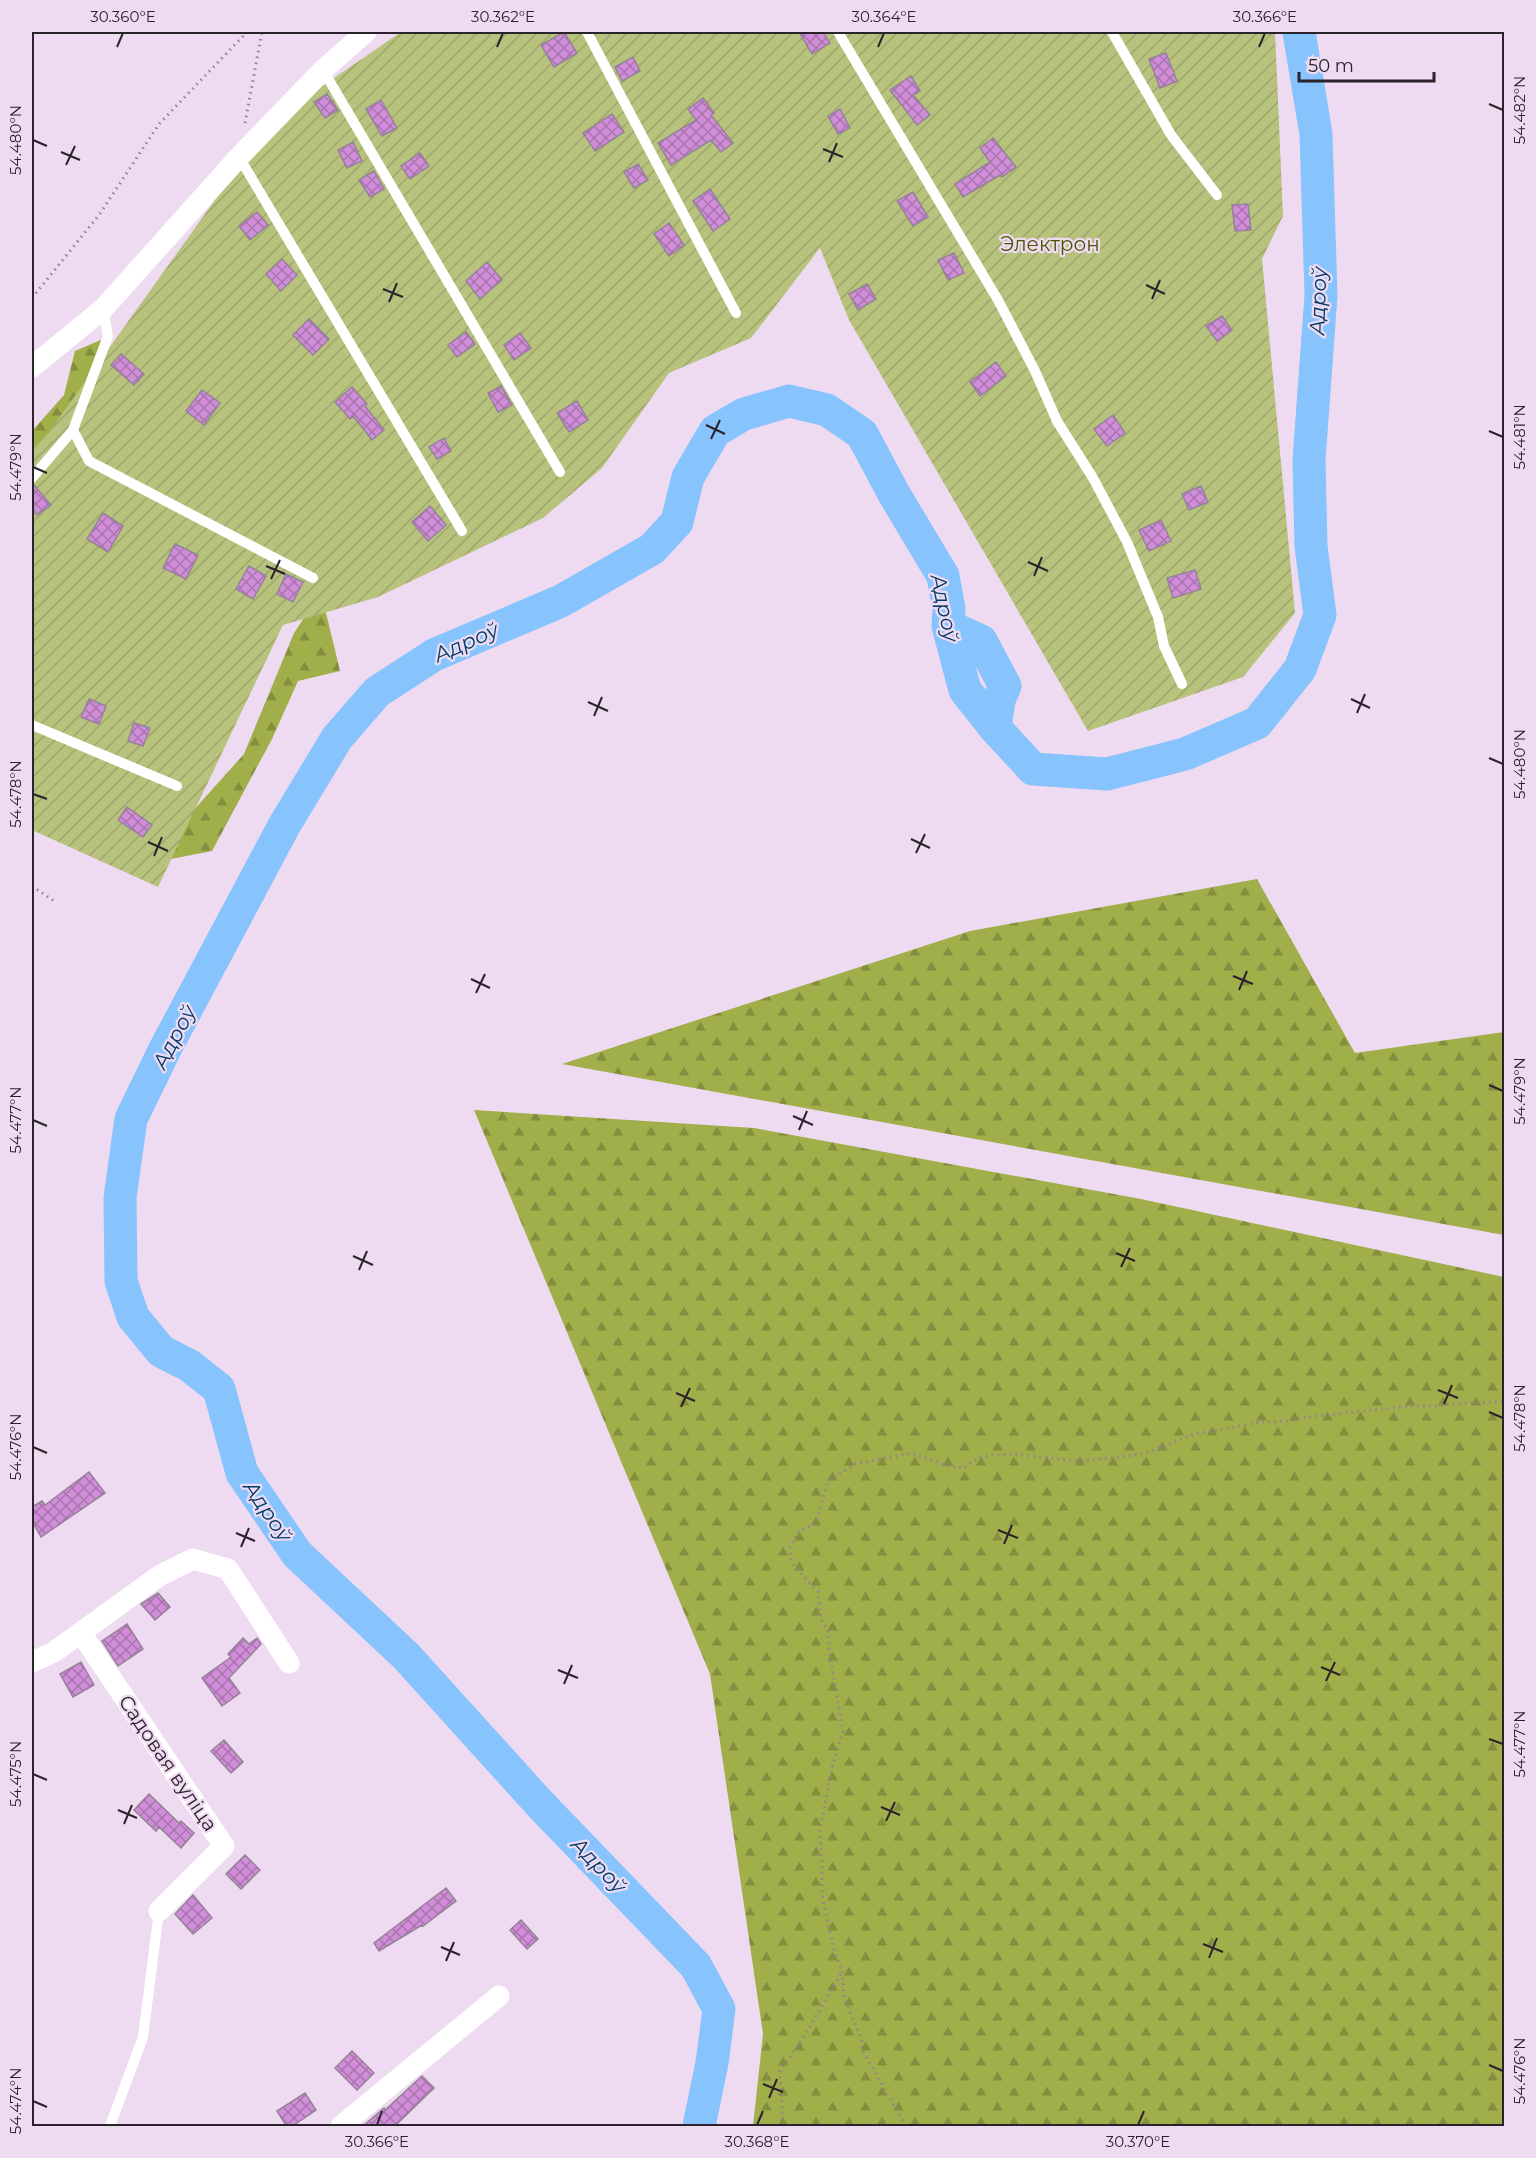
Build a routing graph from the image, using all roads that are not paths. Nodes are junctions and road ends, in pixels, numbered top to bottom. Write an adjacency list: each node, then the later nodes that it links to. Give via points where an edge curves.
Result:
1 (366, 32): 5 (street)
2 (587, 32): 9 (lane)
3 (838, 32): 16 (lane, via 998,300 1057,421 1094,478 1123,533)
4 (1112, 32): 7 (lane, via 1172,135)
5 (322, 70): 6 (street); 12 (lane)
6 (238, 157): 8 (street); 14 (lane)
7 (1217, 195)
8 (103, 309): 10 (street); 11 (lane, via 108,336)
9 (736, 313)
10 (32, 367)
11 (73, 430): 13 (lane); 15 (lane, via 89,461)
12 (560, 472)
13 (32, 478)
14 (462, 531)
15 (313, 578)
16 (1182, 684)
17 (32, 724): 18 (lane)
18 (177, 786)
19 (81, 1633): 20 (street); 21 (street, via 159,1576 193,1559 228,1569); 22 (street, Садовая вуліца, via 224,1846)
20 (32, 1662)
21 (289, 1663)
22 (159, 1911): 24 (lane, via 144,2037)
23 (499, 1996): 25 (street)
24 (110, 2127)
25 (340, 2127)

